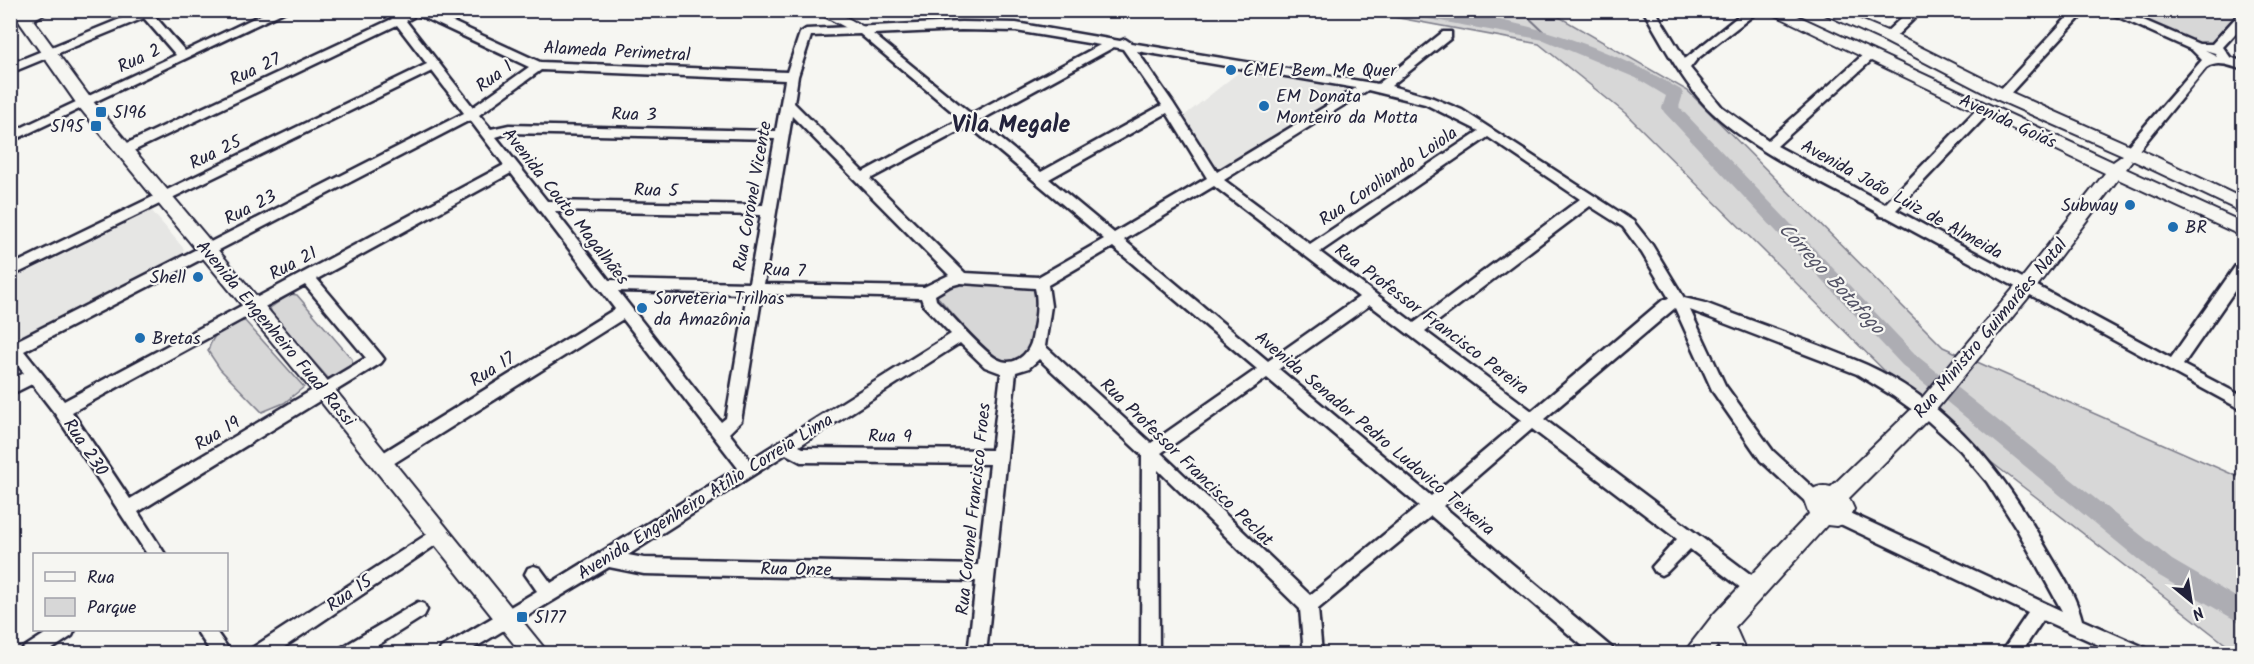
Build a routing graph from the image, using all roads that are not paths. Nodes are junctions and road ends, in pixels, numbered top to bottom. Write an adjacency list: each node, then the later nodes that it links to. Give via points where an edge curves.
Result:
1 (45, 10): 15 (street)
2 (282, 10): 14 (street, Rua 2)
3 (391, 10): 17 (street, Avenida Couto Magalhães)
4 (416, 10): 17 (street); 29 (street, Alameda Perimetral)
5 (820, 10): 18 (main road)
6 (1649, 10): 27 (street, Avenida João Luiz de Almeida)
7 (1755, 10): 27 (street)
8 (1772, 10): 24 (main road, Avenida Goiás)
9 (1823, 10): 21 (main road, Avenida Goiás)
10 (1917, 10): 21 (street)
11 (2081, 10): 35 (street)
12 (2109, 10): 25 (street)
13 (149, 12): 23 (street); 26 (street)
14 (262, 14): 26 (street, Rua 2)
15 (22, 15): 23 (main road, Avenida Engenheiro Fuad Rassi)
16 (2244, 15): 25 (street, Rua Ministro Guimarães Natal)
17 (401, 21): 28 (street, Avenida Couto Magalhães); 47 (street, Rua 27)
18 (839, 26): 19 (main road); 32 (street, Rua Coronel Vicente, via 806,33)
19 (863, 31): 22 (street, via 1016,27); 41 (street, Avenida Senador Pedro Ludovico Teixeira)
20 (1447, 35): 34 (street)
21 (1888, 37): 35 (main road, Avenida Goiás)
22 (1119, 42): 33 (street); 38 (street, Rua Professor Francisco Pereira); 41 (street)
23 (49, 53): 31 (street); 36 (main road, Avenida Engenheiro Fuad Rassi)
24 (1869, 56): 39 (main road, Avenida Goiás); 46 (street)
25 (2211, 56): 30 (street); 48 (street, Rua Ministro Guimarães Natal)
26 (184, 57): 36 (street, Rua 2)
27 (1684, 60): 46 (street, Avenida João Luiz de Almeida, via 1717,110)
28 (435, 65): 40 (street, Avenida Couto Magalhães); 54 (street, Rua 25)
29 (538, 66): 32 (street, Alameda Perimetral); 40 (street, Rua 1)
30 (2243, 66)
31 (10, 69)
32 (792, 76): 37 (street, Rua Coronel Vicente)
33 (1365, 85): 34 (street); 53 (street)
34 (1381, 88): 42 (street, via 1457,112)
35 (2002, 95): 48 (main road, Avenida Goiás)
36 (85, 103): 45 (street, Rua 2); 47 (main road, Avenida Engenheiro Fuad Rassi)
37 (787, 104): 44 (street, Rua Coronel Vicente); 51 (street)
38 (1169, 106): 52 (street); 53 (street, Rua Professor Francisco Pereira)
39 (1984, 110): 50 (main road, Avenida Goiás); 59 (street)
40 (470, 115): 43 (street, Avenida Couto Magalhães); 62 (street, Rua 23)
41 (972, 120): 51 (street); 52 (street, Avenida Senador Pedro Ludovico Teixeira)
42 (1488, 131): 55 (street); 63 (street, Rua Coroliando Loiola)
43 (486, 135): 44 (street, Rua 3, via 509,129); 49 (street, Avenida Couto Magalhães)
44 (782, 135): 58 (street, Rua Coronel Vicente)
45 (10, 138)
46 (1768, 147): 59 (street, Avenida João Luiz de Almeida)
47 (124, 150): 54 (main road, Avenida Engenheiro Fuad Rassi)
48 (2130, 152): 50 (main road, Rua Ministro Guimarães Natal); 57 (main road, Avenida Goiás)
49 (511, 167): 56 (street, Avenida Couto Magalhães); 66 (street, Rua 21)
50 (2116, 172): 60 (main road, Avenida Goiás); 70 (main road, Rua Ministro Guimarães Natal)
51 (862, 178): 67 (street)
52 (1040, 178): 61 (street, Avenida Senador Pedro Ludovico Teixeira)
53 (1215, 180): 61 (street); 63 (street, Rua Professor Francisco Pereira)
54 (164, 197): 62 (main road, Avenida Engenheiro Fuad Rassi); 65 (street, Rua 25)
55 (1591, 198): 74 (street, via 1628,224); 77 (street)
56 (542, 206): 58 (street, Rua 5); 69 (street, Avenida Couto Magalhães)
57 (2244, 207)
58 (769, 210): 71 (street, Rua Coronel Vicente)
59 (1885, 213): 70 (street, Avenida João Luiz de Almeida)
60 (2244, 231)
61 (1114, 240): 68 (street); 83 (street, Avenida Senador Pedro Ludovico Teixeira)
62 (208, 251): 75 (main road, Avenida Engenheiro Fuad Rassi); 79 (street, Rua 23)
63 (1310, 252): 73 (street, Rua Professor Francisco Pereira)
64 (2244, 265): 81 (street)
65 (10, 272)
66 (308, 278): 75 (street, Rua 21); 86 (street, Rua 19, via 376,359)
67 (961, 278): 68 (street); 72 (street, via 946,281)
68 (1040, 283): 80 (street, via 1044,303)
69 (604, 285): 71 (street, Rua 7); 76 (street, Avenida Couto Magalhães)
70 (2025, 288): 81 (street, Avenida João Luiz de Almeida); 88 (main road, Rua Ministro Guimarães Natal)
71 (756, 289): 72 (street, Rua 7); 91 (street, Rua Coronel Vicente, via 733,422)
72 (927, 293): 78 (street, via 929,302)
73 (1370, 297): 77 (street, Rua Professor Francisco Pereira); 83 (street)
74 (1679, 302): 88 (street, via 1862,370); 90 (street, via 1668,304); 98 (street, via 1726,397 1767,456)
75 (254, 306): 86 (main road, Avenida Engenheiro Fuad Rassi); 89 (street, Rua 21)
76 (624, 310): 91 (street, Avenida Couto Magalhães, via 648,351); 95 (street, Rua 17)
77 (1414, 331): 90 (street, Rua Professor Francisco Pereira)
78 (961, 335): 82 (street, via 990,363); 92 (street, Avenida Engenheiro Atílio Correia Lima)
79 (12, 347): 84 (street, Rua 230)
80 (1037, 348): 82 (street, via 1021,365); 93 (street, Rua Professor Francisco Peclat)
81 (2173, 367): 87 (street, Avenida João Luiz de Almeida)
82 (1009, 369): 94 (street, Rua Coronel Francisco Froes)
83 (1268, 369): 93 (street); 97 (street, Avenida Senador Pedro Ludovico Teixeira)
84 (34, 375): 85 (street); 89 (street, Rua 230)
85 (10, 388)
86 (325, 392): 95 (main road, Avenida Engenheiro Fuad Rassi); 99 (street, Rua 19)
87 (2244, 405)
88 (1927, 407): 98 (main road, Rua Ministro Guimarães Natal); 114 (street, via 1993,478 2070,607)
89 (62, 411): 99 (street, Rua 230)
90 (1532, 420): 97 (street); 101 (street, Rua Professor Francisco Pereira)
91 (719, 432): 96 (street, Avenida Couto Magalhães)
92 (785, 446): 94 (street, Rua 9, via 801,455); 96 (street, Avenida Engenheiro Atílio Correia Lima)
93 (1150, 452): 109 (street, Rua Professor Francisco Peclat); 125 (street)
94 (997, 457): 105 (street, Rua Coronel Francisco Froes)
95 (382, 462): 100 (main road, Avenida Engenheiro Fuad Rassi)
96 (748, 469): 103 (street, Avenida Engenheiro Atílio Correia Lima)
97 (1431, 506): 109 (street); 127 (street, Avenida Senador Pedro Ludovico Teixeira)
98 (1828, 507): 107 (main road, Rua Ministro Guimarães Natal); 111 (street)
99 (128, 508): 102 (street, Rua 230)
100 (440, 533): 112 (main road, Avenida Engenheiro Fuad Rassi); 120 (street, Rua 15)
101 (1689, 538): 104 (street); 107 (street, Rua Professor Francisco Pereira)
102 (155, 553)
103 (607, 559): 105 (street, Rua Onze, via 644,566); 108 (street, Avenida Engenheiro Atílio Correia Lima)
104 (1660, 567)
105 (985, 573): 124 (street, Rua Coronel Francisco Froes)
106 (534, 574): 108 (street)
107 (1756, 589): 113 (main road, Rua Ministro Guimarães Natal)
108 (548, 592): 112 (street, Avenida Engenheiro Atílio Correia Lima)
109 (1309, 606): 126 (street)
110 (418, 610): 121 (street)
111 (2040, 610): 114 (street); 130 (street)
112 (507, 617): 122 (street, Avenida Engenheiro Atílio Correia Lima); 123 (main road, Avenida Engenheiro Fuad Rassi)
113 (1722, 622): 117 (main road, Rua Ministro Guimarães Natal); 129 (main road)
114 (2074, 625): 131 (street)
115 (64, 631): 118 (street)
116 (206, 631): 119 (street)
117 (1697, 651): 128 (main road)
118 (29, 654)
119 (223, 654)
120 (258, 654)
121 (347, 654)
122 (447, 654)
123 (537, 654)
124 (976, 654)
125 (1150, 654)
126 (1313, 654)
127 (1606, 654)
128 (1725, 654)
129 (1735, 654)
130 (2009, 654)
131 (2140, 654)

